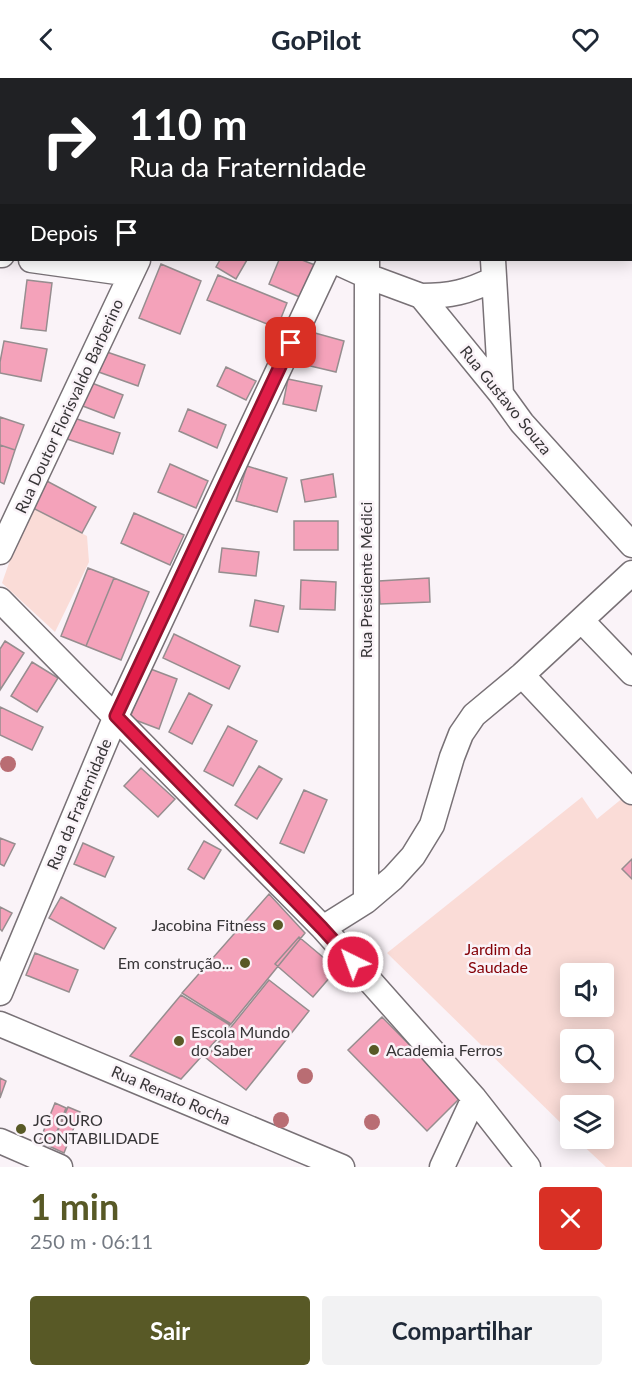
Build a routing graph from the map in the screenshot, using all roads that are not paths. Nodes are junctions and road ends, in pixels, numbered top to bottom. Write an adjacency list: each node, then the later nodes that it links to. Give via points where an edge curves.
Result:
1 (46, 261): 4 (street)
2 (331, 261): 16 (street, Rua da Fraternidade)
3 (336, 261): 5 (street)
4 (134, 267): 10 (street, Rua Doutor Florisvaldo Barberino)
5 (367, 268): 7 (street); 18 (street, Rua Presidente Médici)
6 (493, 269): 7 (street, via 476,288); 8 (street)
7 (421, 296): 8 (street, Rua Gustavo Souza)
8 (501, 394): 9 (street, Rua Gustavo Souza, via 522,423)
9 (632, 546)
10 (0, 552)
11 (632, 573): 13 (street)
12 (0, 600): 16 (street)
13 (582, 621): 14 (street); 15 (street)
14 (632, 673)
15 (522, 675): 17 (street); 18 (street, via 474,715 452,757 432,825 413,856)
16 (116, 716): 19 (street); 20 (street, Rua da Fraternidade)
17 (632, 792)
18 (366, 901): 19 (street)
19 (322, 928): 22 (street)
20 (0, 993)
21 (0, 1024): 25 (street, Rua Renato Rocha)
22 (474, 1098): 26 (street); 27 (street)
23 (0, 1141): 24 (street)
24 (60, 1167)
25 (342, 1167)
26 (442, 1167)
27 (528, 1167)

